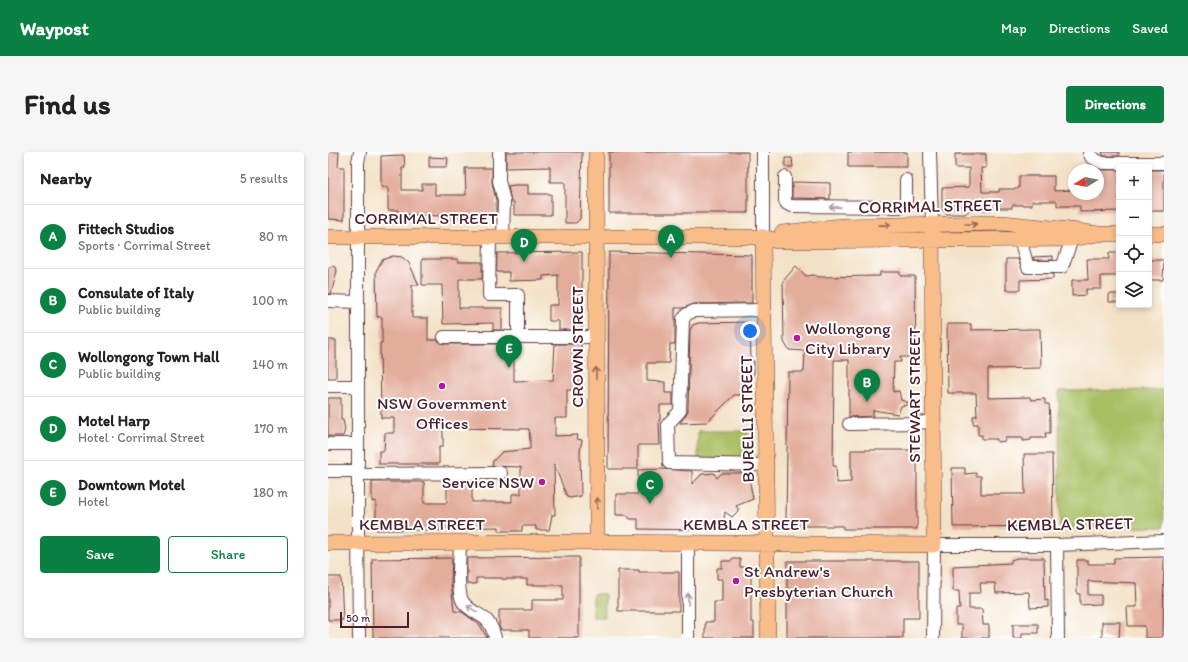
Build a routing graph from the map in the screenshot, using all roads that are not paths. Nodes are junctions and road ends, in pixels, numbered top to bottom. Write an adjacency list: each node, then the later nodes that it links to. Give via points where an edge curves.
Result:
1 (360, 152): 16 (street)
2 (596, 152): 19 (main road, CROWN STREET)
3 (763, 152): 17 (street, BURELLI STREET)
4 (930, 152): 10 (street, STEWART STREET)
5 (1089, 152): 7 (street, via 1091,157 1102,163)
6 (499, 155): 18 (street, via 499,182 504,201)
7 (1164, 163)
8 (785, 177): 9 (street, one-way to 8, via 906,201 901,207 792,206 785,201)
9 (906, 180)
10 (932, 224): 11 (main road, CORRIMAL STREET, one-way to 11, via 1016,224); 17 (main road, CORRIMAL STREET, one-way to 10, via 777,233 842,226); 22 (main road, STEWART STREET)
11 (1098, 234): 12 (main road, CORRIMAL STREET); 21 (main road, CORRIMAL STREET)
12 (1116, 234)
13 (1152, 234): 14 (main road)
14 (1164, 234)
15 (328, 237): 16 (main road, CORRIMAL STREET)
16 (358, 237): 18 (main road, CORRIMAL STREET); 24 (street)
17 (764, 237): 19 (main road, CORRIMAL STREET); 22 (main road, CORRIMAL STREET, via 777,242); 25 (main road, BURELLI STREET)
18 (500, 238): 19 (main road, CORRIMAL STREET); 26 (street, via 489,295 518,295)
19 (596, 238): 28 (main road, CROWN STREET)
20 (1020, 239): 21 (main road, CORRIMAL STREET); 21 (street, via 1028,267 1062,267); 22 (main road, CORRIMAL STREET)
21 (1072, 239)
22 (932, 241): 31 (main road, STEWART STREET)
23 (328, 302): 24 (street)
24 (358, 302): 30 (street)
25 (764, 310): 35 (main road, BURELLI STREET); 35 (street, via 694,312 684,317 681,323 680,411 668,424 668,440 669,463)
26 (518, 328)
27 (444, 337): 28 (street)
28 (596, 337): 40 (main road, CROWN STREET, one-way to 28)
29 (328, 386): 30 (street)
30 (358, 386): 34 (street)
31 (933, 422): 32 (street); 46 (main road, STEWART STREET)
32 (849, 424)
33 (328, 444): 34 (street)
34 (358, 444): 37 (street)
35 (766, 465): 45 (main road, BURELLI STREET)
36 (328, 471): 37 (street)
37 (358, 473): 38 (street); 44 (street)
38 (501, 473)
39 (1164, 541): 47 (street, KEMBLA STREET)
40 (597, 542): 42 (main road, KEMBLA STREET); 43 (main road, KEMBLA STREET)
41 (328, 543): 44 (main road, KEMBLA STREET)
42 (460, 543): 44 (main road, KEMBLA STREET); 49 (street, one-way to 42, via 493,628 486,619 466,605 461,598)
43 (688, 543): 45 (main road, KEMBLA STREET); 50 (street, one-way to 43)
44 (358, 544): 48 (street)
45 (767, 544): 46 (main road, KEMBLA STREET); 51 (main road, BURELLI STREET)
46 (934, 545): 47 (street, KEMBLA STREET); 52 (street, STEWART STREET)
47 (1057, 545): 53 (street)
48 (359, 638)
49 (495, 638)
50 (688, 638)
51 (768, 638)
52 (933, 638)
53 (1058, 638)

